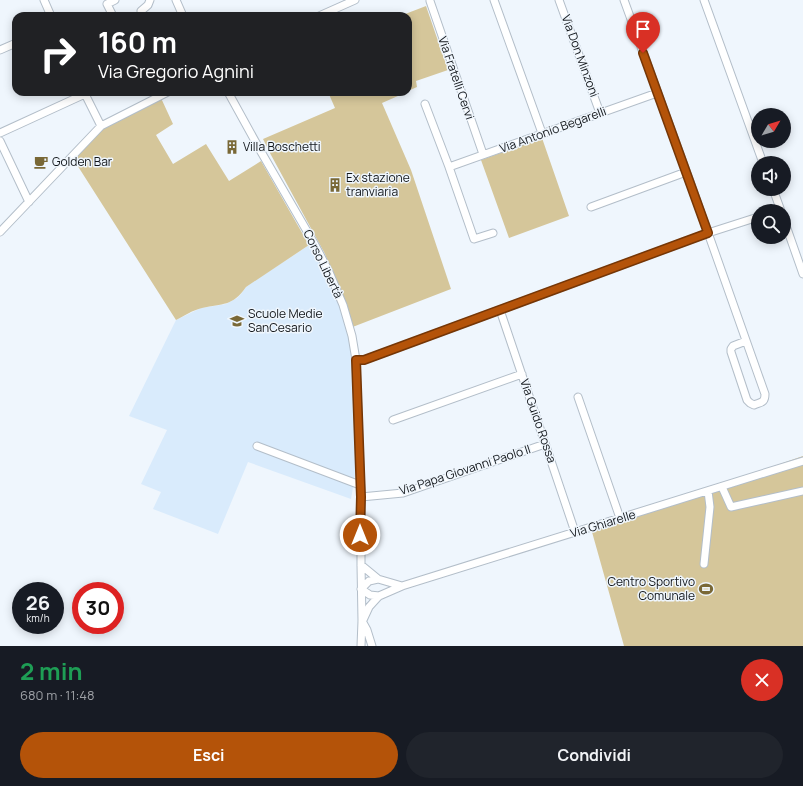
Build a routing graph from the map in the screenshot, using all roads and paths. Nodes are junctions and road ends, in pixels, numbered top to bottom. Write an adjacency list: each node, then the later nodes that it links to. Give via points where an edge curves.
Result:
1 (44, 0): 12 (street)
2 (115, 0): 13 (street, via 107,4)
3 (150, 0): 14 (street)
4 (176, 0): 15 (street)
5 (355, 0): 11 (street)
6 (494, 0): 28 (street)
7 (559, 0): 25 (street, Via Don Minzoni)
8 (624, 0): 19 (street)
9 (704, 0): 31 (street)
10 (430, 2): 30 (street, Via Fratelli Cervi)
11 (340, 3): 16 (street)
12 (48, 12)
13 (111, 12)
14 (141, 12)
15 (180, 12)
16 (325, 12)
17 (12, 45): 18 (street)
18 (0, 50)
19 (657, 93): 25 (street, Via Antonio Begarelli); 33 (street)
20 (79, 96): 27 (street)
21 (86, 96): 26 (street)
22 (160, 96): 26 (street)
23 (230, 96): 44 (street, Corso Libertà, via 329,272 343,305)
24 (425, 104): 32 (street)
25 (600, 113): 28 (street, Via Antonio Begarelli)
26 (101, 126): 34 (street)
27 (0, 133)
28 (542, 133): 30 (street, Via Antonio Begarelli)
29 (0, 141): 34 (street)
30 (483, 154): 32 (street, Via Antonio Begarelli)
31 (760, 156)
32 (449, 167): 38 (street, via 474,239)
33 (686, 172): 35 (street); 39 (street)
34 (29, 202): 37 (street)
35 (591, 206)
36 (751, 219): 39 (street)
37 (0, 232)
38 (493, 233)
39 (708, 233): 42 (street); 43 (street)
40 (791, 240): 41 (street)
41 (803, 274)
42 (500, 310): 44 (street, via 364,360); 45 (street, Via Guido Rossa)
43 (746, 342): 43 (street, via 733,346 731,352 748,400 754,405 763,402 765,394)
44 (356, 360): 51 (street, Corso Libertà)
45 (522, 374): 47 (street); 48 (street, Via Guido Rossa)
46 (578, 397): 56 (street)
47 (393, 420)
48 (545, 444): 55 (street, Via Papa Giovanni Paolo II, via 403,493); 57 (street, Via Guido Rossa)
49 (257, 446): 51 (street)
50 (803, 461): 52 (street, Via Ghiarelle)
51 (360, 484): 55 (street, Corso Libertà)
52 (722, 486): 53 (street, Via Ghiarelle); 54 (street, via 731,507)
53 (708, 491): 56 (street, Via Ghiarelle); 58 (street, via 710,508)
54 (803, 491)
55 (361, 497): 59 (street, Corso Libertà)
56 (620, 518): 57 (street, Via Ghiarelle)
57 (575, 532): 61 (street, Via Ghiarelle)
58 (704, 564)
59 (361, 565): 60 (street); 62 (street, Corso Libertà)
60 (378, 579): 61 (street); 62 (street, via 369,581)
61 (402, 586): 63 (street, Via Ghiarelle)
62 (362, 589): 63 (street, via 370,595); 64 (street, Corso Libertà)
63 (379, 596): 64 (street, Via Ghiarelle, via 369,607)
64 (362, 621): 65 (street, Corso Libertà); 66 (street)
65 (361, 646)
66 (372, 646)

